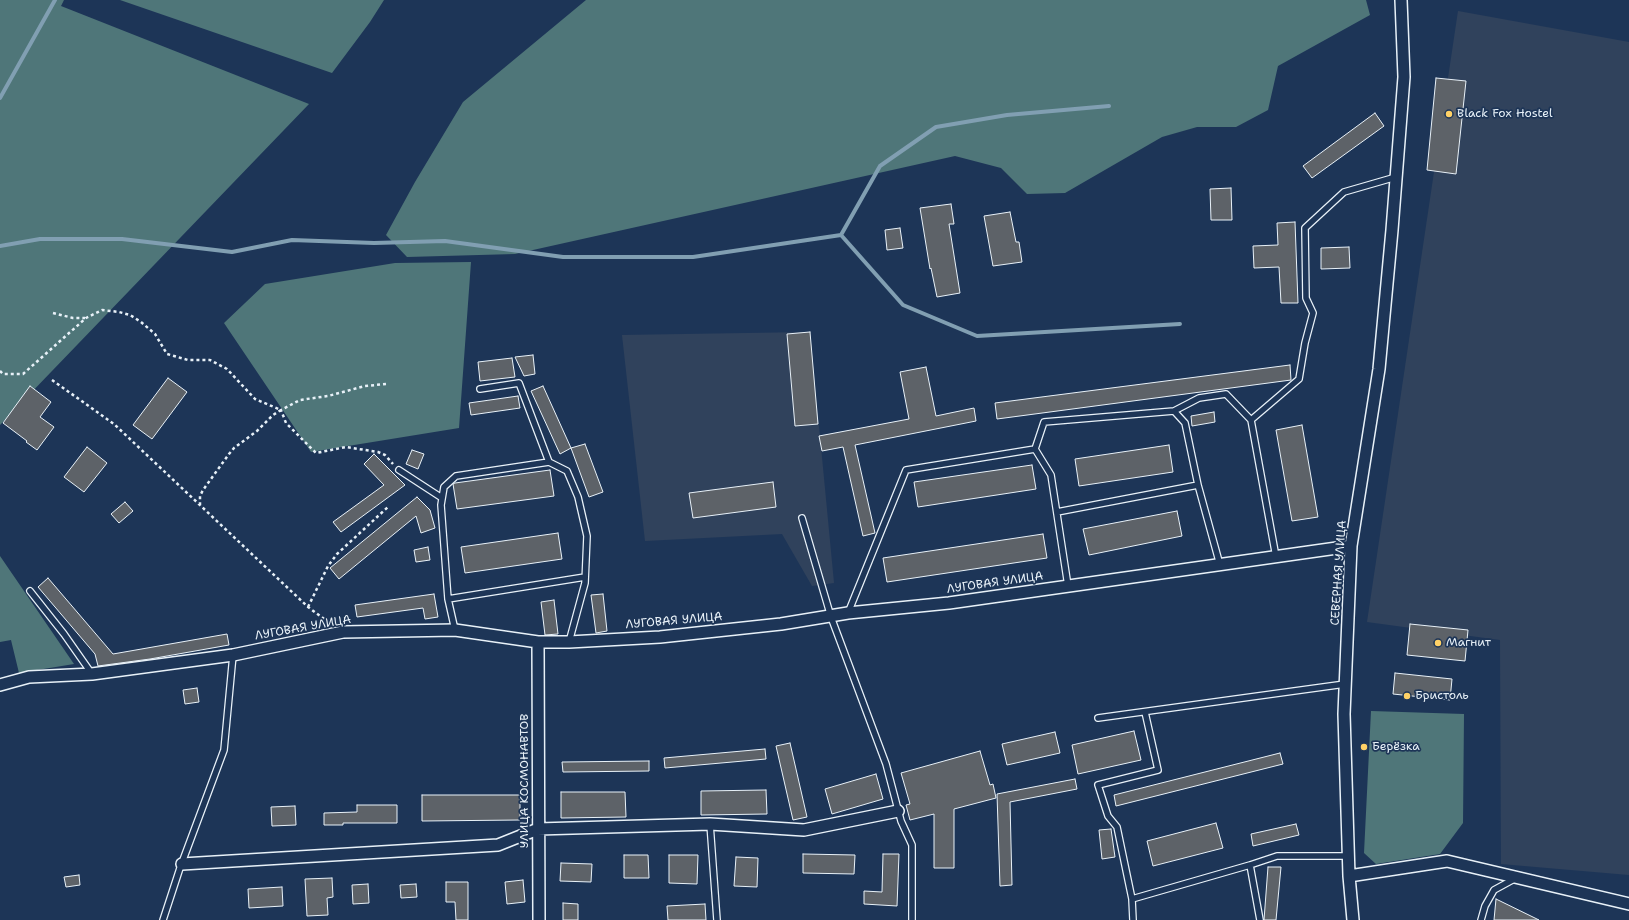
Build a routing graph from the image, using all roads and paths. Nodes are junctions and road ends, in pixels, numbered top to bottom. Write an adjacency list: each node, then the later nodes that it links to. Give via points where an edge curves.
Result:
1 (1401, 0): 2 (street, СЕВЕРНАЯ УЛИЦА, via 1404,77)
2 (1396, 177): 11 (lane, via 1344,192 1305,228 1306,298 1314,313 1305,343 1299,379); 21 (street, СЕВЕРНАЯ УЛИЦА, via 1379,369)
3 (53, 313): 4 (path)
4 (86, 318): 5 (path, via 23,374 4,374); 9 (path, via 102,310 130,315 155,334 167,354 188,360 210,360 226,369 255,399)
5 (0, 371)
6 (52, 380): 17 (path, via 114,424)
7 (386, 384): 9 (path, via 300,400)
8 (480, 388): 13 (lane, via 519,383)
9 (281, 410): 14 (path, via 286,423 314,452 346,447 378,452 385,455); 17 (path, via 234,448 202,490)
10 (1174, 411): 11 (lane, via 1199,398 1226,394); 12 (lane, via 1044,422); 15 (lane, via 1185,423)
11 (1251, 420): 22 (lane)
12 (1035, 449): 19 (lane, via 1051,475); 29 (lane, via 906,470)
13 (549, 462): 16 (lane, via 456,476 444,487); 24 (lane, via 567,471 578,497 587,536)
14 (399, 470): 16 (lane)
15 (1198, 485): 19 (lane); 23 (lane)
16 (442, 498): 27 (lane, via 440,505)
17 (200, 506): 28 (path)
18 (389, 506): 28 (path, via 337,554 328,566)
19 (1057, 512): 25 (lane)
20 (802, 518): 30 (lane)
21 (1351, 546): 22 (street, ЛУГОВАЯ УЛИЦА); 37 (street, СЕВЕРНАЯ УЛИЦА)
22 (1276, 558): 23 (street, ЛУГОВАЯ УЛИЦА)
23 (1220, 565): 25 (street, ЛУГОВАЯ УЛИЦА)
24 (585, 578): 27 (lane); 34 (lane)
25 (1068, 586): 29 (street, ЛУГОВАЯ УЛИЦА, via 949,603)
26 (30, 591): 36 (lane)
27 (448, 599): 31 (lane)
28 (308, 607): 32 (path)
29 (848, 613): 30 (street, ЛУГОВАЯ УЛИЦА)
30 (831, 617): 34 (street, ЛУГОВАЯ УЛИЦА, via 667,636); 41 (lane, via 886,764)
31 (455, 630): 32 (street, ЛУГОВАЯ УЛИЦА); 33 (street, ЛУГОВАЯ УЛИЦА)
32 (343, 632): 35 (street, ЛУГОВАЯ УЛИЦА)
33 (538, 642): 34 (street, ЛУГОВАЯ УЛИЦА); 43 (street, УЛИЦА КОСМОНАВТОВ)
34 (569, 642)
35 (233, 655): 36 (street, ЛУГОВАЯ УЛИЦА); 45 (lane, via 224,750)
36 (92, 674): 38 (street, ЛУГОВАЯ УЛИЦА, via 29,677)
37 (1345, 684): 39 (lane); 44 (street, СЕВЕРНАЯ УЛИЦА)
38 (0, 685)
39 (1145, 712): 40 (lane); 49 (lane, via 1158,770 1098,785 1108,816 1117,827)
40 (1098, 718)
41 (898, 811): 42 (street, via 804,830); 54 (lane, via 912,846)
42 (710, 824): 43 (street); 53 (lane)
43 (538, 829): 45 (street, via 498,844); 52 (street, УЛИЦА КОСМОНАВТОВ)
44 (1348, 856): 46 (lane, via 1277,856); 47 (street, СЕВЕРНАЯ УЛИЦА)
45 (182, 864): 51 (lane)
46 (1250, 865): 49 (lane); 56 (lane)
47 (1349, 876): 48 (street, via 1447,861); 57 (street, СЕВЕРНАЯ УЛИЦА)
48 (1516, 877): 50 (street); 58 (lane, via 1494,890 1484,906)
49 (1132, 899): 55 (lane)
50 (1629, 904)
51 (163, 920)
52 (539, 920)
53 (717, 920)
54 (912, 920)
55 (1134, 920)
56 (1260, 920)
57 (1352, 920)
58 (1481, 920)

